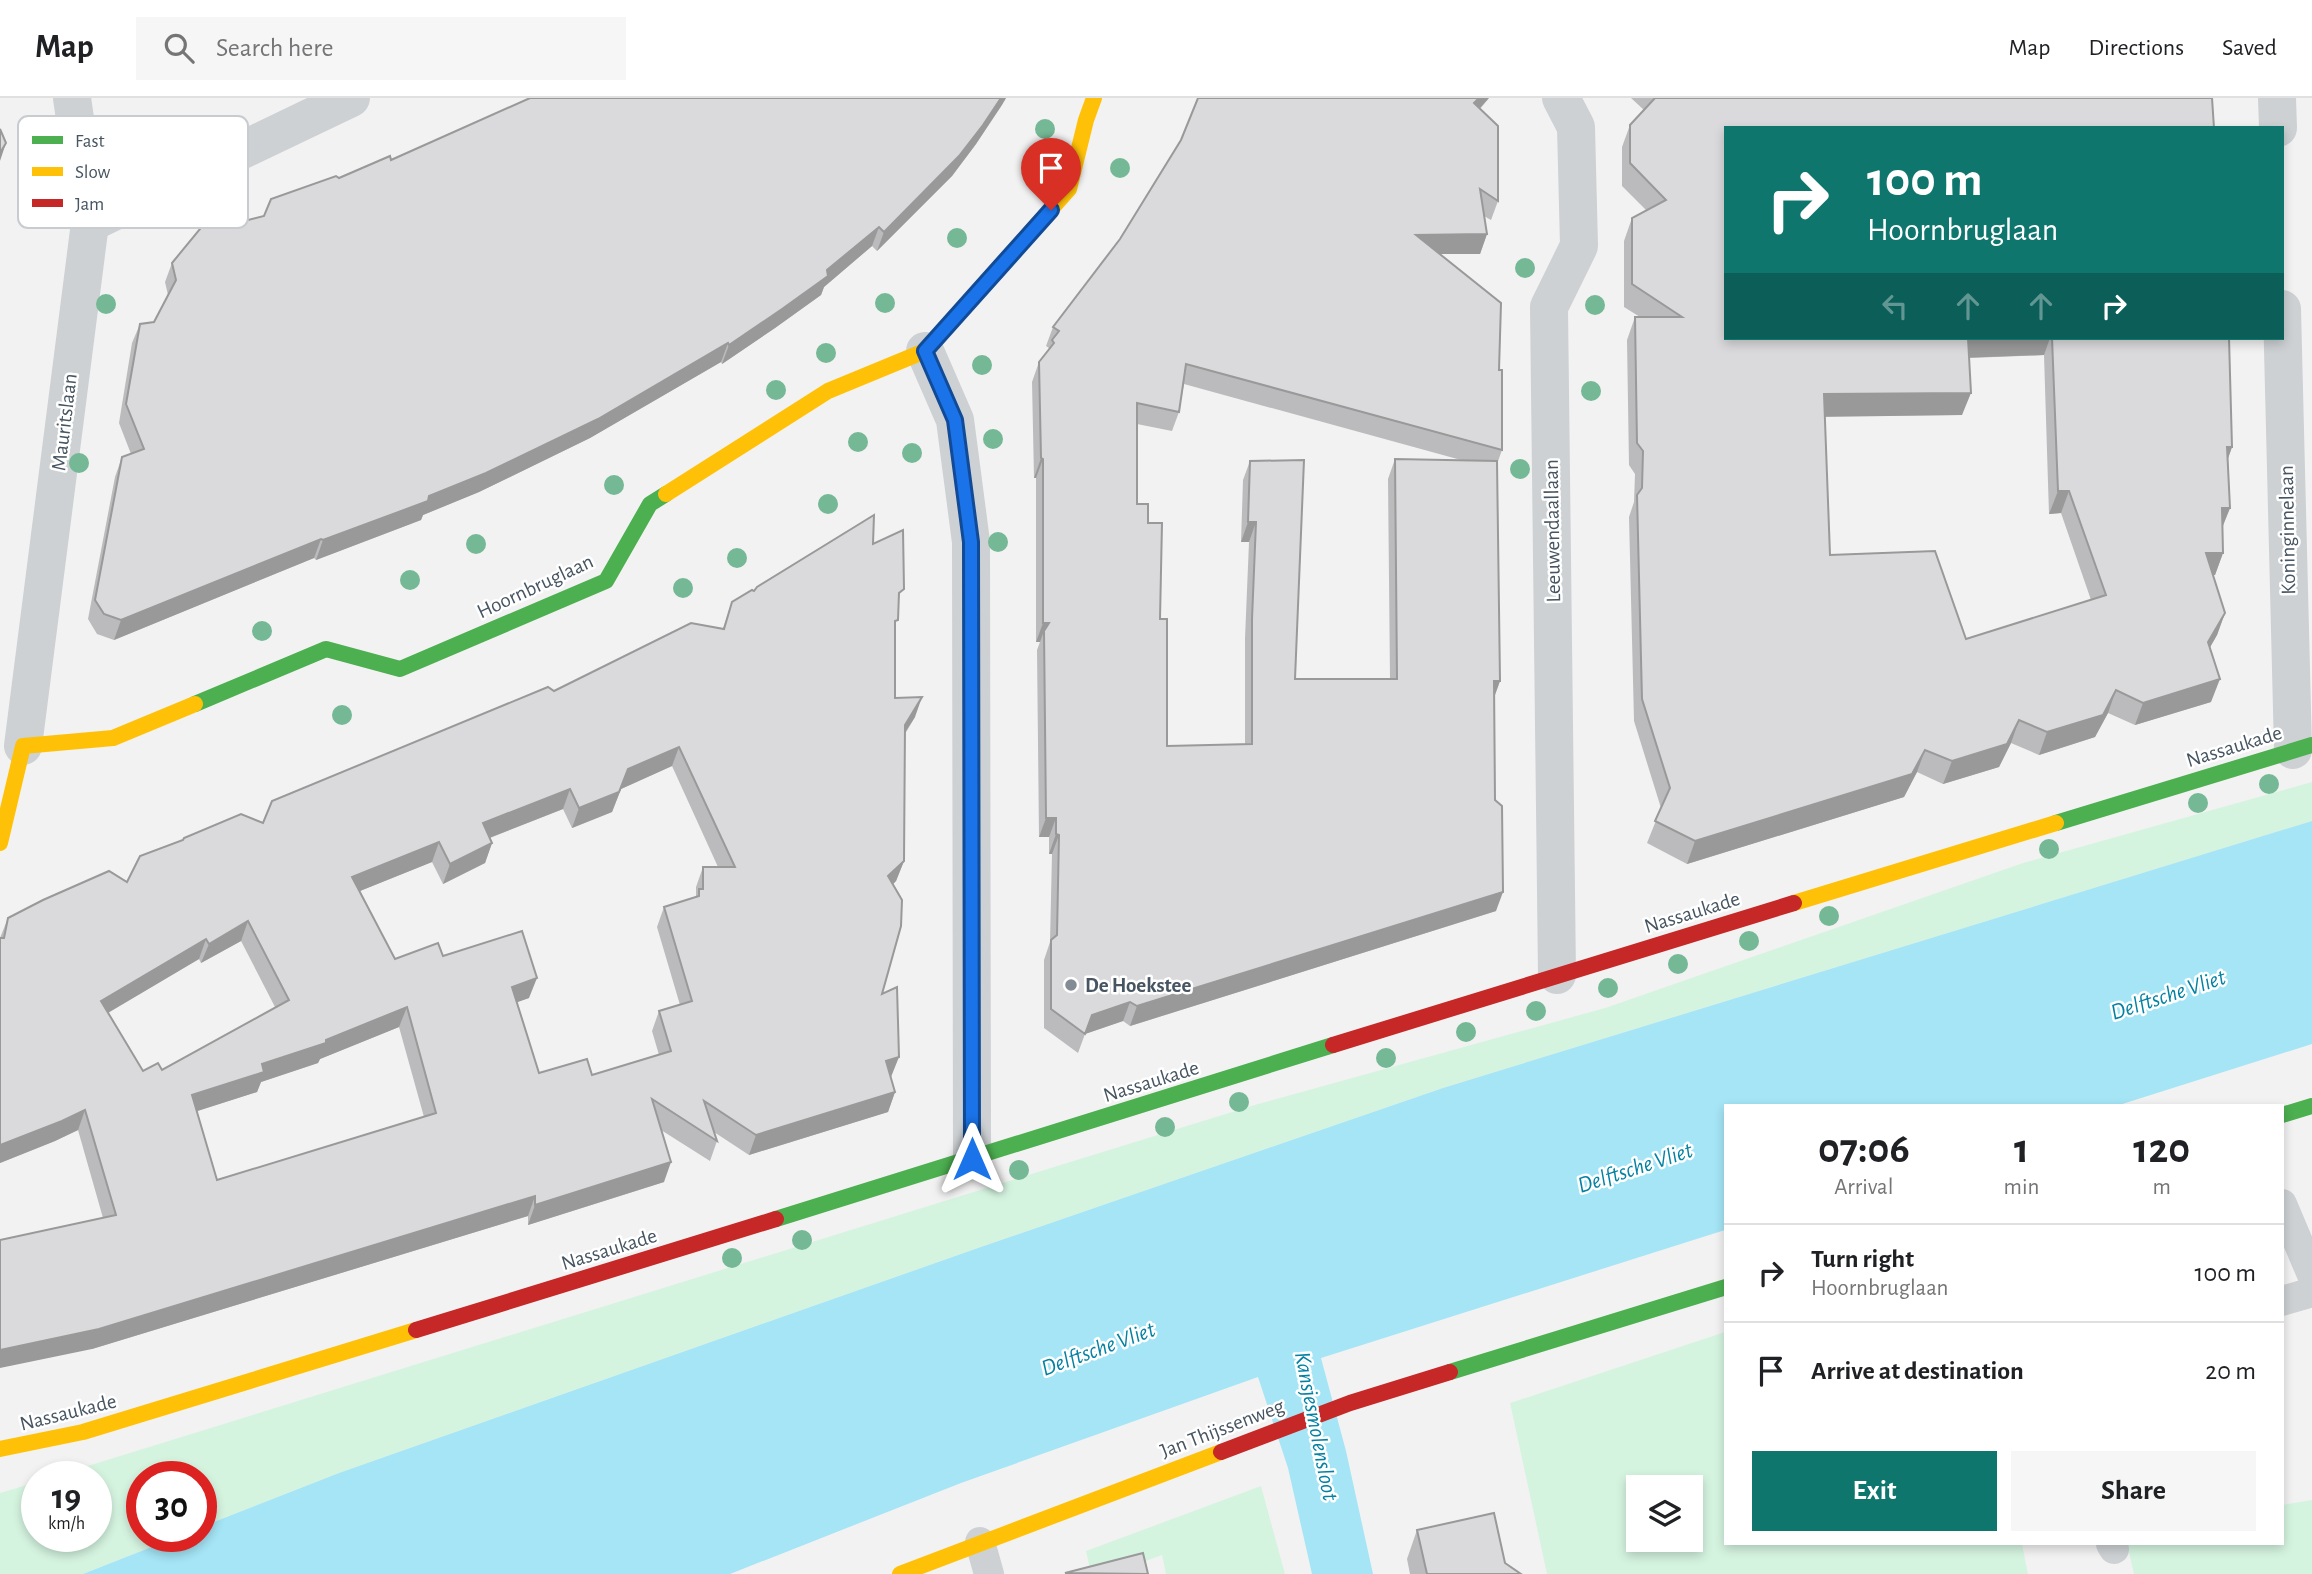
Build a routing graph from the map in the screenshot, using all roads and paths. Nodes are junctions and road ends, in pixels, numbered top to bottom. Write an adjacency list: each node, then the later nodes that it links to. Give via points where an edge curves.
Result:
1 (72, 98): 6 (street, Mauritslaan)
2 (351, 98): 8 (street)
3 (1094, 98): 11 (street, Hoornbruglaan, via 1069,189)
4 (1561, 98): 15 (street, Leeuwendaallaan, via 1576,127 1579,246 1549,307)
5 (2277, 98): 7 (street)
6 (75, 116)
7 (2278, 126)
8 (248, 147)
9 (89, 228): 12 (street, Mauritslaan)
10 (2283, 340): 13 (street, Koninginnelaan)
11 (925, 351): 12 (street, Hoornbruglaan, via 828,391 650,504 606,581 400,669 326,649 113,738); 18 (street, via 955,420 971,542)
12 (23, 746): 14 (street)
13 (2302, 748): 15 (street, Nassaukade)
14 (0, 843)
15 (1557, 975): 18 (street, Nassaukade)
16 (2312, 1106): 17 (street)
17 (2284, 1114)
18 (972, 1159): 24 (street, Nassaukade, via 83,1432)
19 (2284, 1209): 20 (lane)
20 (2312, 1275)
21 (1724, 1288): 25 (street, Jan Thijssenweg, via 1350,1403)
22 (2312, 1292): 23 (lane)
23 (2284, 1300)
24 (0, 1449)
25 (980, 1542): 26 (street, Jan Thijssenweg); 27 (lane)
26 (900, 1574)
27 (989, 1574)

